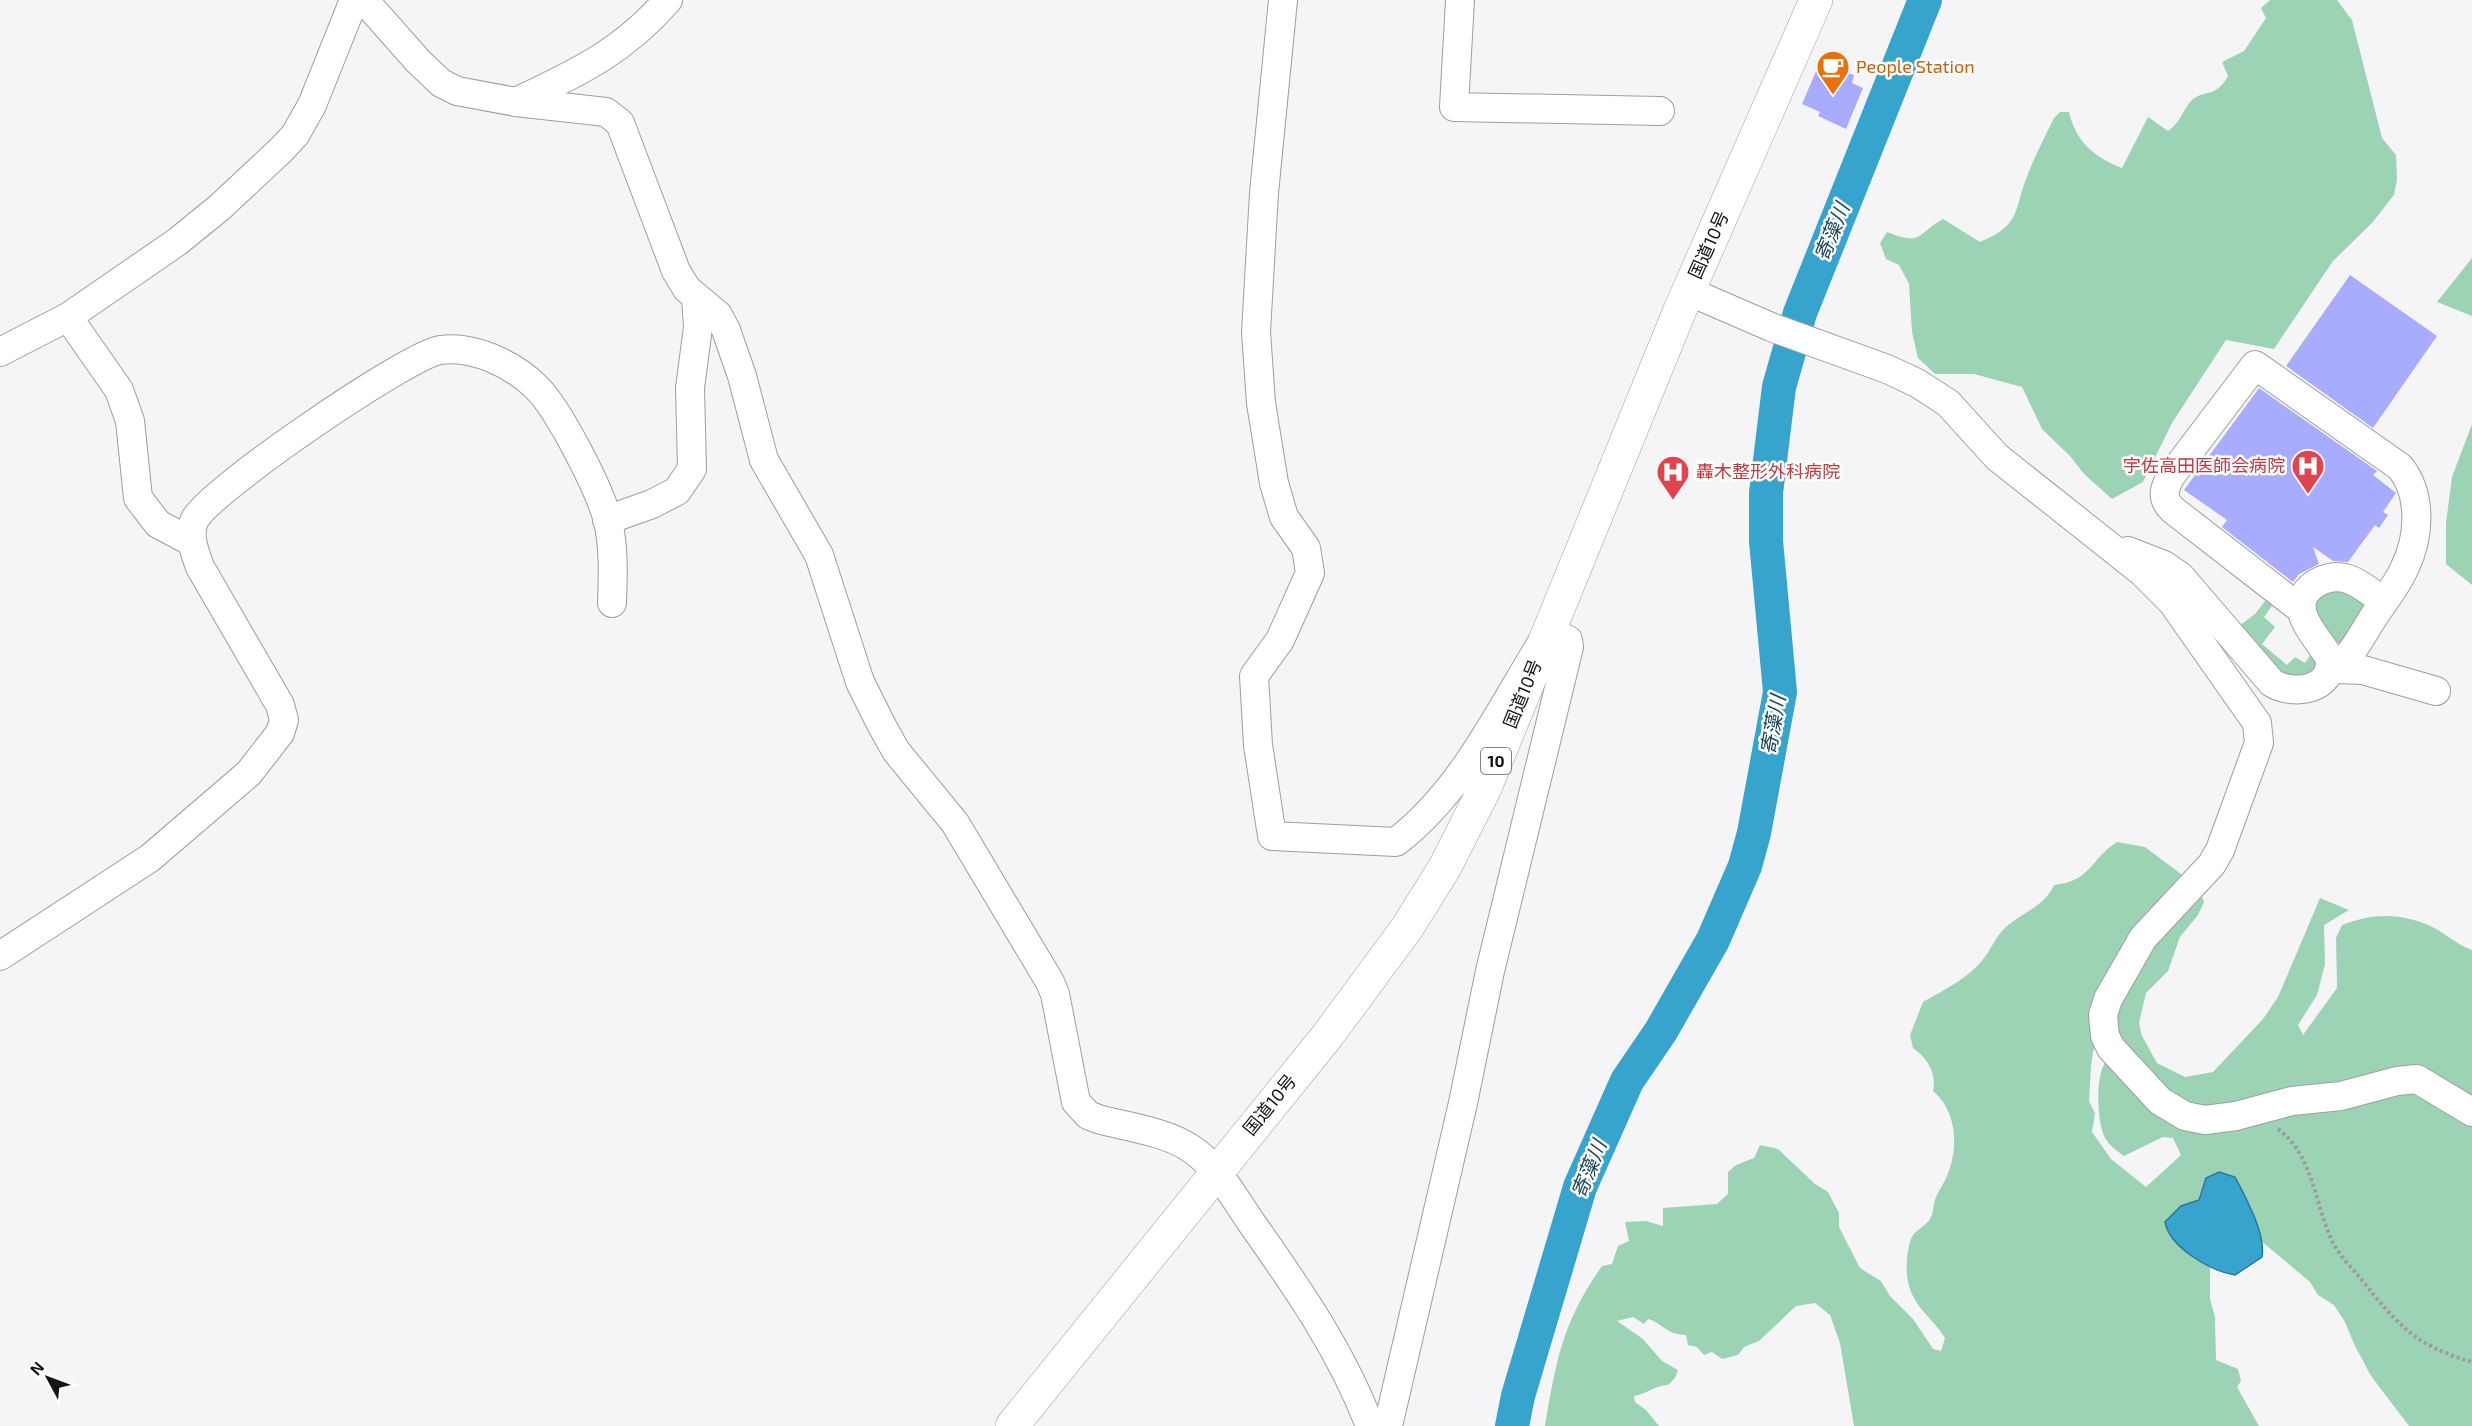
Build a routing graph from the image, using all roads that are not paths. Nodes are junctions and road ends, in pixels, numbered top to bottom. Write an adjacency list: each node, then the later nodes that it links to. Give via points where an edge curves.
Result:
1 (354, 0): 11 (street, via 304,120 281,150 199,226)
2 (364, 0): 7 (street, via 441,83 456,91)
3 (668, 0): 7 (street, via 626,42 593,65)
4 (1283, 0): 19 (street, via 1264,193 1256,332 1261,403 1274,483 1284,517 1306,548 1310,573 1280,640 1254,676 1258,745 1272,836 1396,842 1465,770)
5 (1461, 0): 8 (street, via 1454,107)
6 (1816, 0): 9 (highway, 国道10号 / 10)
7 (516, 102): 10 (street, via 595,110 614,116 625,132 676,271)
8 (1660, 111)
9 (1688, 291): 15 (street, via 1902,376 1948,403 1997,457); 19 (highway, 国道10号 / 10)
10 (696, 297): 13 (street, via 698,327 690,388 692,469 677,491); 24 (street, via 718,315 726,330 764,460 819,555 860,682 882,726 896,751 955,823 1050,982 1076,1102 1098,1119 1172,1139 1190,1148)
11 (68, 317): 12 (street); 14 (street, via 125,403 141,504 158,524)
12 (0, 352)
13 (608, 520): 14 (street, via 588,470 537,387 482,354 462,349 439,350 416,358 217,495 194,521); 17 (street)
14 (192, 542): 22 (street, via 200,567 280,705 284,720 280,733 249,773 150,858)
15 (2103, 543): 20 (street, via 2145,557 2180,576 2264,674 2281,688 2302,690 2319,684); 23 (street, via 2142,572 2172,602 2252,715 2259,734 2220,850 2212,864 2143,938 2108,999 2103,1026 2111,1048 2160,1101 2195,1120 2236,1116 2292,1101 2341,1096 2417,1079)
16 (2384, 601): 18 (street, via 2350,579 2337,577 2312,586 2302,599); 18 (street, via 2406,567 2411,549 2417,513 2409,478 2400,467 2255,365 2173,473 2164,499); 20 (street)
17 (612, 603)
18 (2302, 610): 20 (street)
19 (1549, 631): 24 (highway, 国道10号 / 10, via 1485,788 1427,899 1328,1035); 27 (street, via 1568,640 1569,647 1490,971)
20 (2333, 671): 21 (street, via 2363,670)
21 (2436, 691)
22 (0, 956)
23 (2472, 1112)
24 (1216, 1171): 25 (highway, 国道10号 / 10); 26 (street, via 1309,1306 1357,1393)
25 (1012, 1426)
26 (1370, 1426)
27 (1388, 1426)

